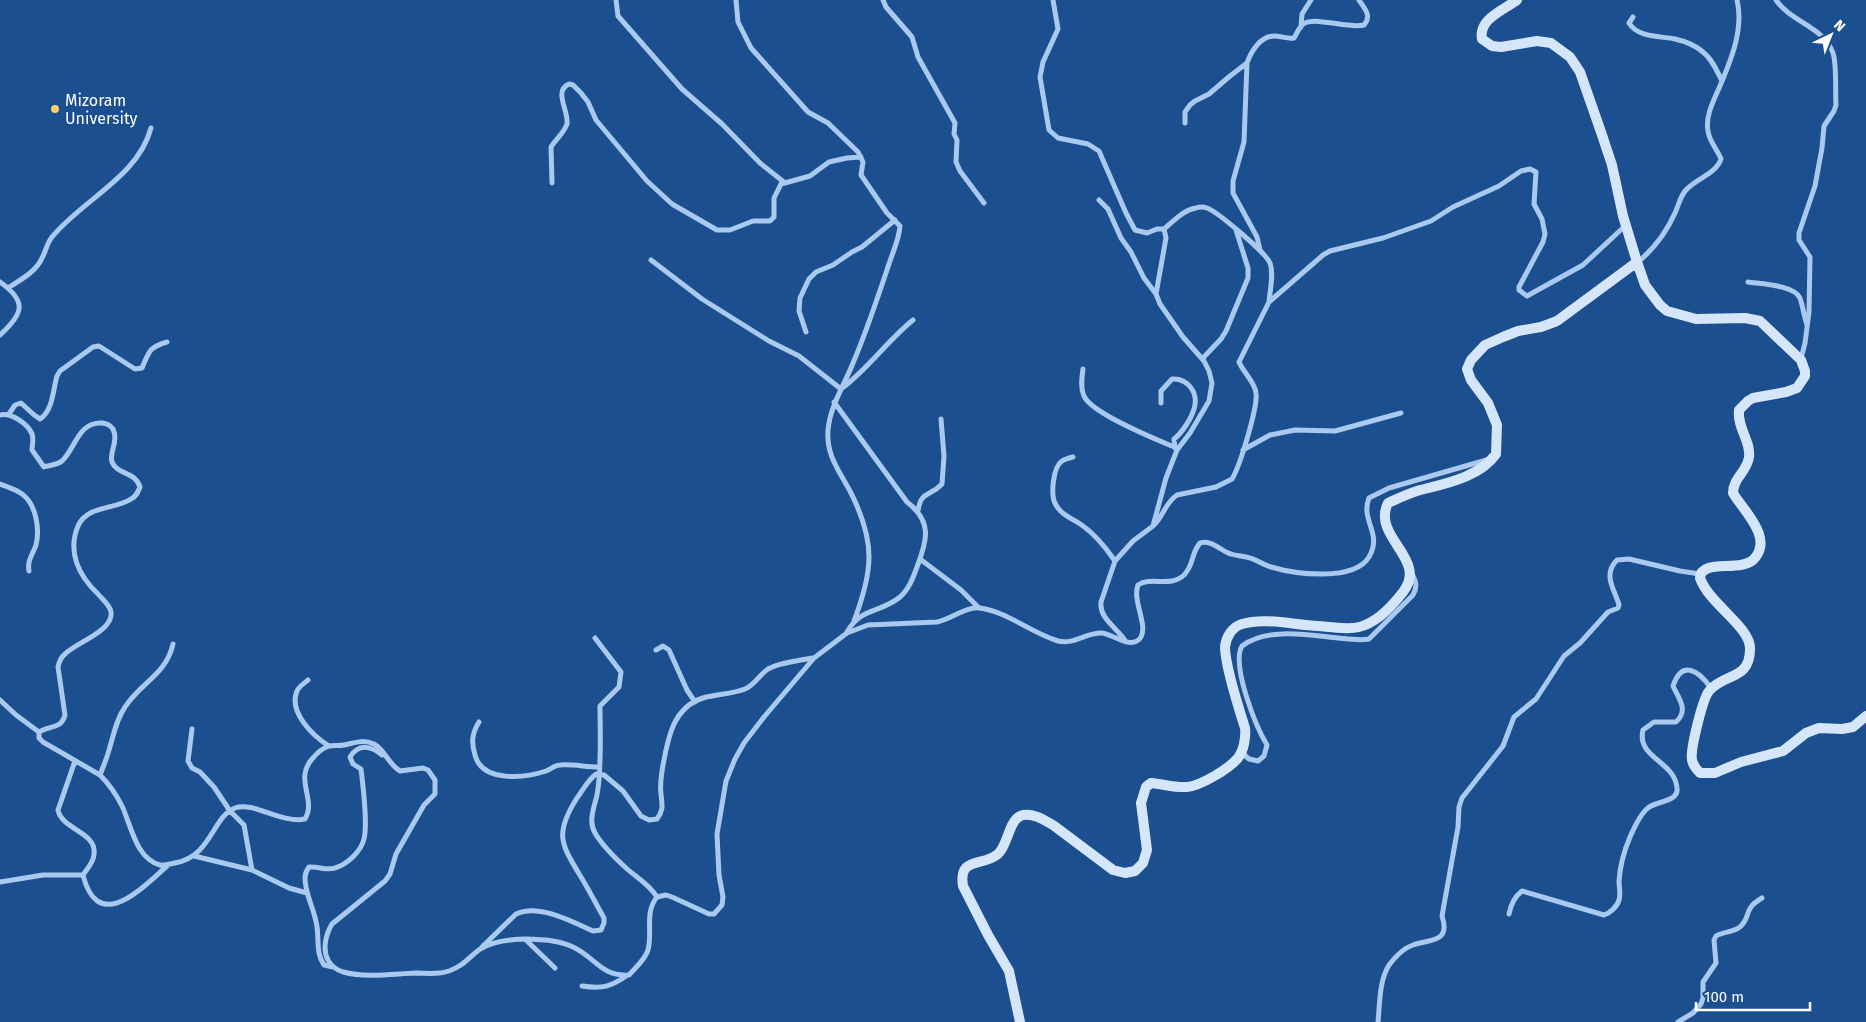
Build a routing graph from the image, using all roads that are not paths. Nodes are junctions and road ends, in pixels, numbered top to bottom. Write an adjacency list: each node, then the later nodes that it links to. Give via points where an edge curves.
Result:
1 (616, 0): 18 (street, via 618,16 682,89)
2 (736, 0): 16 (street, via 738,22 751,48 801,106 828,123)
3 (883, 0): 20 (street, via 912,37 918,57 955,123 956,162)
4 (1053, 0): 23 (street, via 1058,29 1041,67 1040,77 1048,130 1058,138 1088,144 1099,151 1135,230 1147,233)
5 (1311, 0): 11 (street, via 1302,14)
6 (1359, 0): 11 (street, via 1368,15 1364,25 1312,22)
7 (1517, 0): 22 (street, via 1486,21 1482,39 1492,46 1501,47 1551,43 1570,57 1580,72 1612,165)
8 (1737, 0): 13 (street, via 1739,25)
9 (1776, 0): 34 (street, via 1785,11 1817,32 1830,46 1834,59 1836,105 1824,126 1815,186 1799,233 1810,257)
10 (1632, 18): 13 (street, via 1629,23 1636,31 1683,42 1703,51)
11 (1300, 27): 12 (street, via 1294,38 1272,36 1263,40 1250,54)
12 (1247, 64): 14 (street, via 1190,105 1185,112); 25 (street, via 1244,142 1233,187)
13 (1722, 81): 27 (street, via 1707,120 1709,137 1720,163 1685,191 1660,240)
14 (1185, 123)
15 (151, 128): 30 (street, via 142,151 51,238 35,269)
16 (861, 157): 18 (street, via 829,162 810,176); 21 (street, via 861,175)
17 (552, 183): 18 (street, via 550,147 565,129 567,122 562,91 569,84 581,93 596,120 647,181 672,204 711,228 724,231 753,221 770,221 774,217 776,192)
18 (785, 183)
19 (1099, 200): 31 (street, via 1108,209 1121,238)
20 (984, 203)
21 (895, 220): 35 (street, via 862,247 809,279 800,298 799,311); 41 (street, via 900,226 895,246 868,326)
22 (1626, 226): 27 (street); 32 (street, via 1583,265 1527,296 1519,287 1545,234 1533,198 1536,172 1526,169 1431,221 1383,238 1330,251)
23 (1164, 229): 24 (street, via 1186,211 1197,207 1206,208); 31 (street, via 1166,238)
24 (1236, 230): 25 (street); 38 (street, via 1248,278 1221,340)
25 (1260, 250): 32 (street, via 1270,264)
26 (651, 260): 41 (street, via 702,299 799,356)
27 (1637, 262): 39 (street, via 1645,285 1668,311 1696,319 1745,318 1760,321); 51 (street, via 1557,321 1507,335 1485,345 1471,360 1468,369 1471,380 1488,402 1497,425 1497,449)
28 (0, 282): 30 (street)
29 (1748, 282): 34 (street, via 1796,292)
30 (8, 288): 36 (street, via 17,297 20,307 18,316)
31 (1156, 294): 38 (street, via 1160,304)
32 (1269, 302): 49 (street, via 1239,362 1256,393)
33 (913, 320): 41 (street)
34 (1808, 325): 39 (street)
35 (806, 332)
36 (0, 335)
37 (167, 342): 45 (street, via 150,349 142,368 135,369 99,346 93,347 60,371 49,408 43,417 36,417 21,403)
38 (1202, 359): 48 (street, via 1209,371 1212,393)
39 (1801, 360): 59 (street, via 1805,376 1797,388 1753,398 1739,410 1739,425 1749,456 1744,471 1733,486 1733,493 1757,529 1759,552 1749,564 1709,567)
40 (1083, 369): 48 (street, via 1081,384 1086,400 1131,428)
41 (841, 390): 42 (street)
42 (834, 402): 53 (street, via 907,502); 61 (street, via 828,432 831,459 856,505 869,550 865,590)
43 (1161, 403): 48 (street, via 1161,391 1172,379 1185,381 1192,388 1194,408 1174,439)
44 (1401, 413): 49 (street, via 1335,431 1295,430 1270,435)
45 (9, 414): 46 (street); 75 (street, via 29,429 33,436 32,450 44,467 62,461 87,427 103,423 110,426 115,439 111,460 114,466 138,481 140,487 131,500 90,512 78,525 74,552 76,564 87,583 108,605 110,619 101,630 66,652 60,660 58,667 65,715 59,725)
46 (0, 415)
47 (941, 419): 53 (street, via 942,484 922,496)
48 (1176, 449): 54 (street)
49 (1242, 450): 54 (street, via 1235,474 1228,482 1177,495)
50 (1073, 457): 56 (street, via 1058,465 1054,480 1056,505 1093,534)
51 (1493, 458): 58 (street, via 1463,477 1388,503 1384,523); 64 (street, via 1389,488 1369,498 1366,514 1373,530 1371,550 1364,562 1349,571 1322,574 1278,569 1228,553 1209,542 1200,543 1192,566 1178,580 1138,585 1136,594 1142,636 1135,642)
52 (0, 484): 57 (street, via 28,500 37,522 37,542 29,560)
53 (918, 511): 55 (street, via 926,535)
54 (1153, 526): 56 (street, via 1133,540)
55 (920, 559): 60 (street); 61 (street, via 904,593)
56 (1115, 561): 64 (street, via 1100,608)
57 (29, 571)
58 (1411, 572): 77 (street, via 1407,587 1398,598 1374,620 1359,627 1260,622 1243,624 1232,630 1225,647 1245,728); 77 (street, via 1416,582 1413,595 1369,639 1296,633 1266,636 1242,646 1239,656 1244,686 1253,717 1267,745 1264,756 1258,761 1249,760)
59 (1700, 574): 69 (street, via 1703,585 1723,611 1741,627 1750,643 1746,667); 100 (street, via 1629,559 1614,563 1610,583 1618,608 1608,612 1564,656 1536,699 1514,717 1503,746 1462,798 1442,916 1444,929 1438,938 1430,942 1409,946 1390,964 1382,983)
60 (979, 608): 62 (street, via 937,622 868,625); 64 (street, via 1005,616 1058,641 1071,642 1104,633)
61 (854, 621): 62 (street)
62 (847, 633): 67 (street)
63 (595, 638): 80 (street, via 622,672 619,687 600,706)
64 (1126, 642)
65 (173, 644): 82 (street, via 168,661 132,697 120,715)
66 (656, 650): 71 (street, via 667,647)
67 (814, 658): 71 (street, via 769,669 745,689); 90 (street, via 744,743 730,770 718,834 723,897 719,910 709,914 672,897)
68 (308, 680): 76 (street, via 298,691 298,711 314,735)
69 (1711, 688): 72 (street, via 1703,702 1692,759 1697,770 1704,774 1782,751 1819,728 1853,727); 92 (street, via 1696,672 1681,671 1673,686 1683,706 1681,718 1676,722 1654,722 1643,730 1645,748 1670,771 1678,790 1669,800 1648,807 1640,819 1623,856 1620,899 1614,909 1604,915 1522,891 1516,895)
70 (0, 700): 75 (street)
71 (694, 702): 81 (street, via 677,718 669,736 662,774 663,807 657,818 649,820 641,816 623,791)
72 (1866, 716)
73 (479, 722): 80 (street, via 473,731 476,760 483,769 498,775 514,777 546,771 558,765)
74 (192, 728): 83 (street, via 188,761 214,787)
75 (39, 732): 79 (street, via 43,742)
76 (329, 746): 78 (street, via 367,742 380,748); 83 (street, via 310,761 305,771 308,813 305,819 297,821 241,806)
77 (1241, 752): 99 (street, via 1224,769 1197,784 1183,787 1151,783 1146,787 1141,803 1147,850 1135,871 1113,870 1044,819 1029,815 1018,817 997,855 965,868 964,886 1009,971)
78 (386, 758): 89 (street, via 366,747 353,754 351,761 360,769 364,840 351,859 335,868 309,868 305,877); 95 (street, via 400,771 428,770 435,780 435,794 424,805 396,854 386,881 329,929 326,954)
79 (76, 761): 82 (street); 87 (street, via 58,810 64,823 83,834 94,847 93,860)
80 (599, 767): 81 (street)
81 (599, 773): 90 (street, via 592,818 595,833); 94 (street, via 587,783 573,805 562,838 568,856 604,918 601,930 594,932 541,911 523,911)
82 (100, 775): 85 (street, via 122,805 141,850 152,862)
83 (230, 811): 84 (street); 86 (street, via 244,825)
84 (194, 856): 85 (street); 86 (street)
85 (168, 864): 87 (street, via 128,898 111,906 90,896)
86 (252, 870): 89 (street, via 289,888)
87 (83, 876): 88 (street, via 43,876)
88 (0, 882)
89 (308, 893): 95 (street, via 317,927 320,959 324,965)
90 (656, 897): 97 (street, via 650,912 648,950)
91 (1762, 898): 101 (street, via 1748,909 1740,927 1716,936 1716,963 1703,982 1704,998 1693,1013)
92 (1509, 914)
93 (525, 939): 94 (street); 96 (street); 97 (street, via 565,943 580,950 607,972)
94 (480, 949): 95 (street, via 463,965 440,974 359,974)
95 (334, 967)
96 (555, 968)
97 (628, 975): 98 (street, via 606,987)
98 (582, 986)
99 (1020, 1022)
100 (1378, 1022)
101 (1678, 1022)

